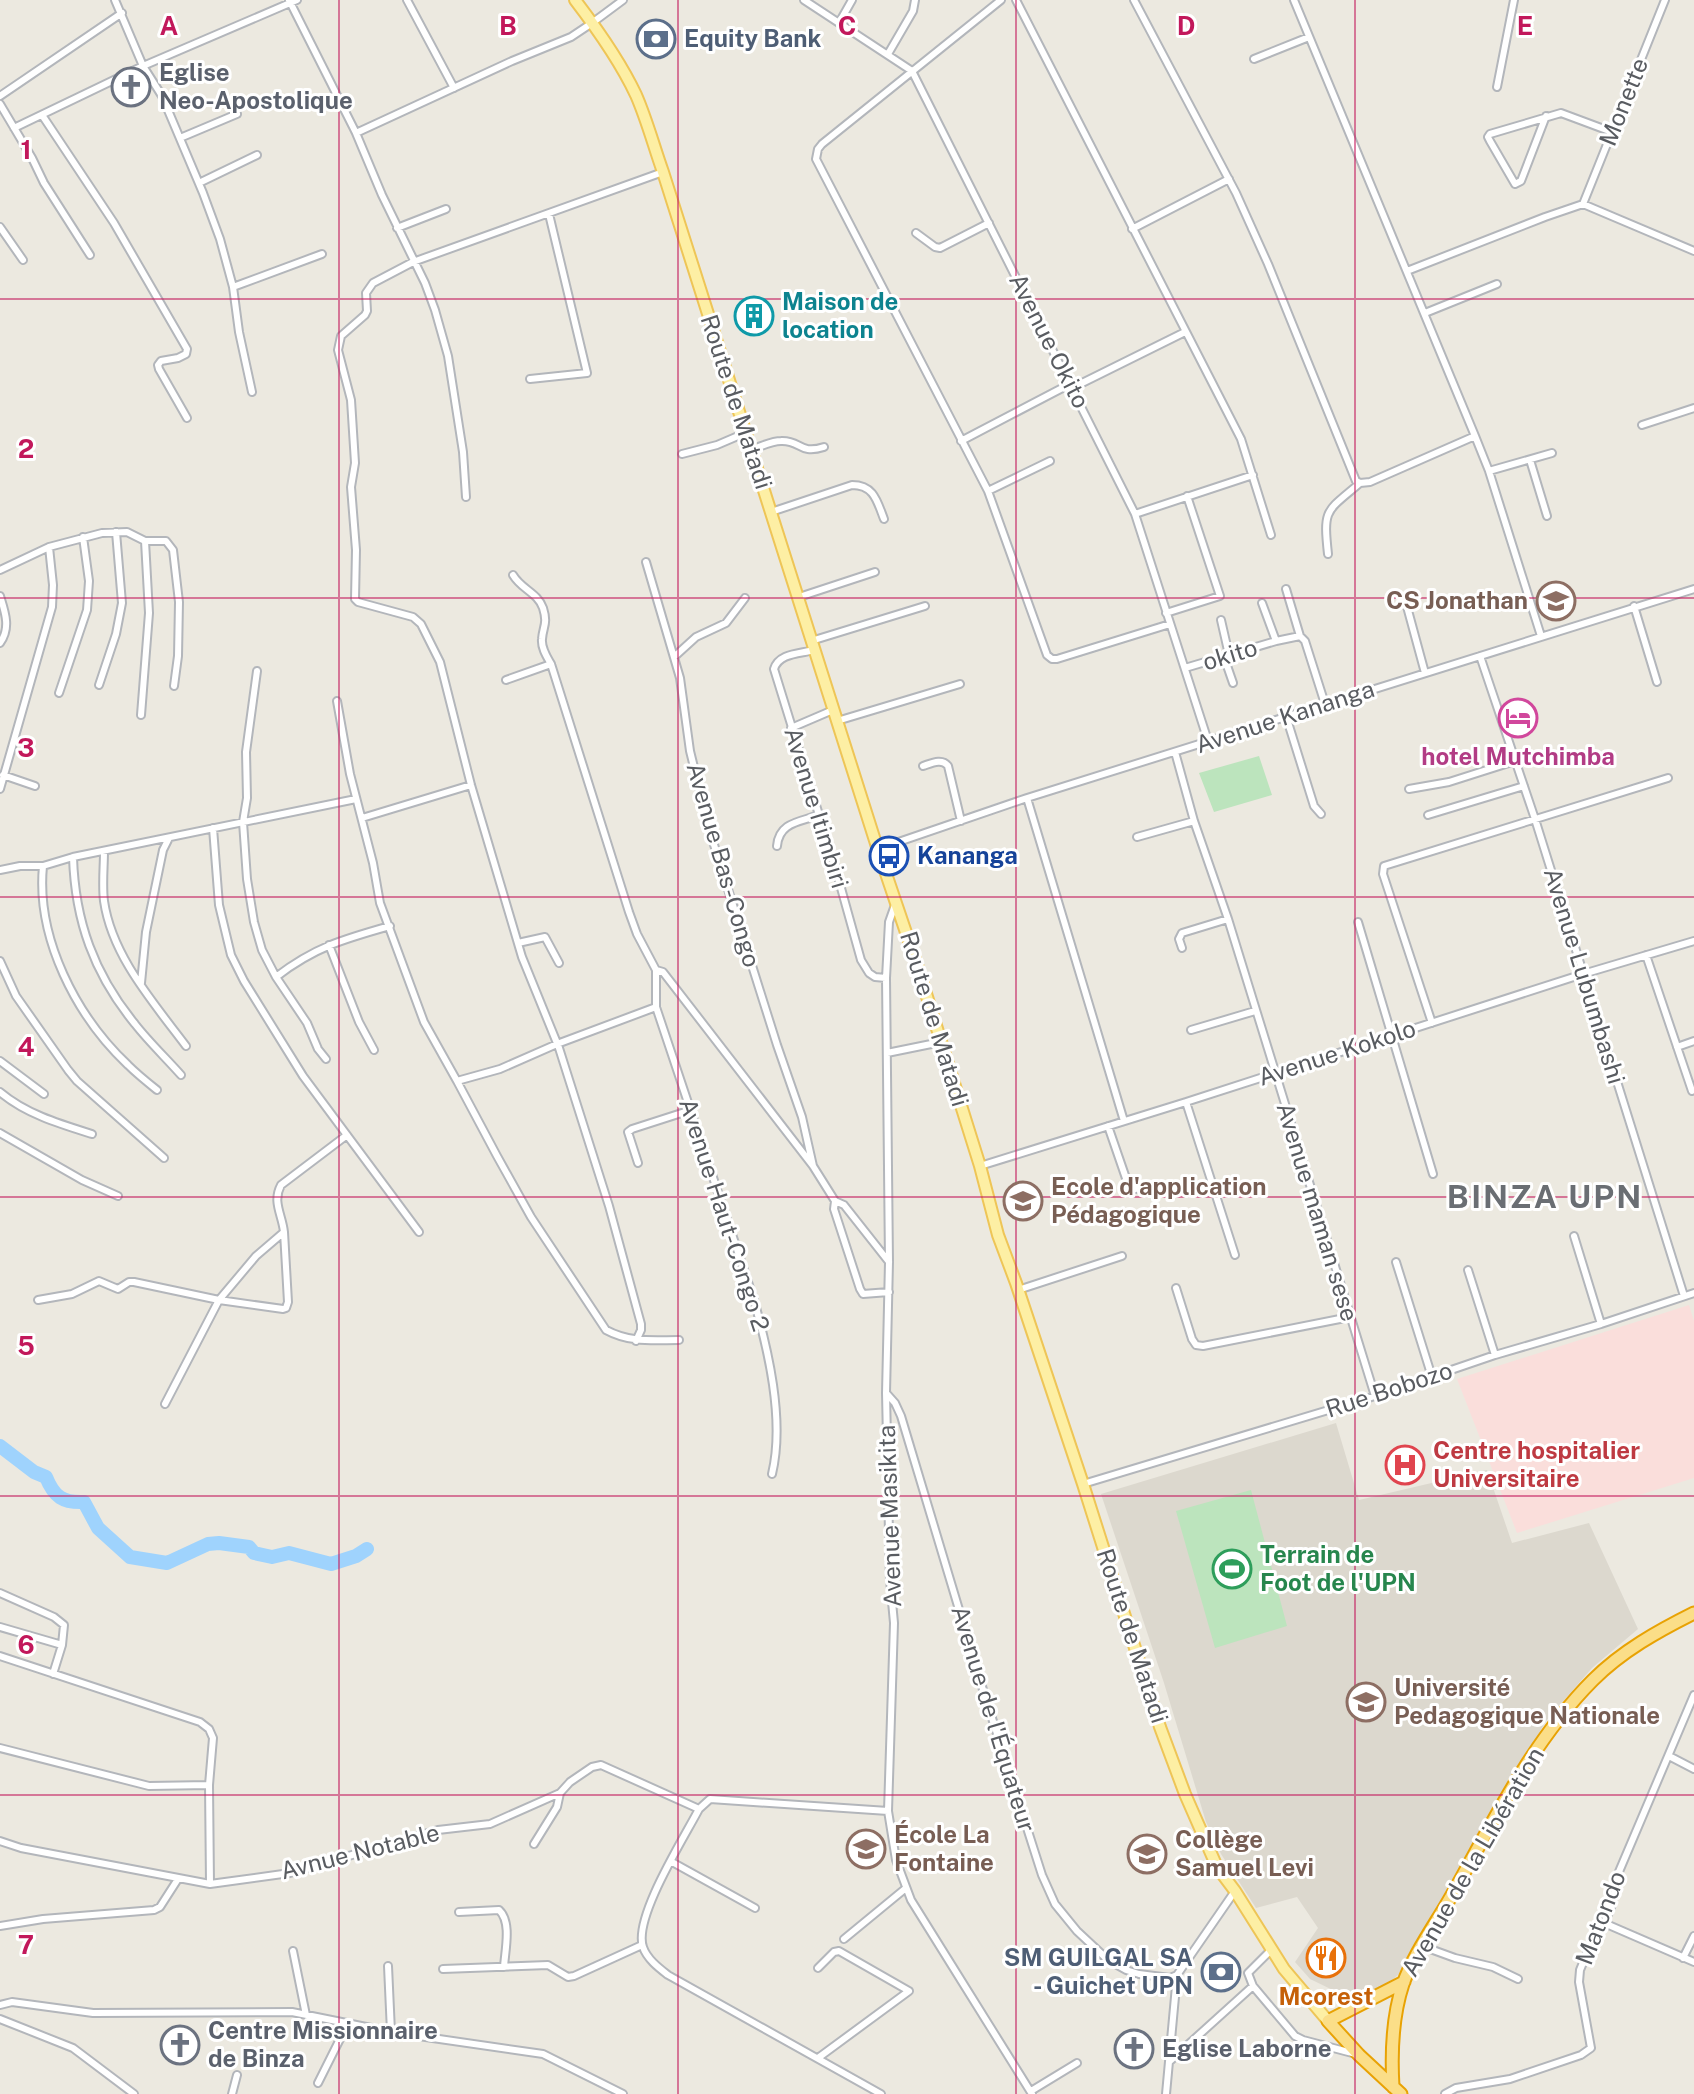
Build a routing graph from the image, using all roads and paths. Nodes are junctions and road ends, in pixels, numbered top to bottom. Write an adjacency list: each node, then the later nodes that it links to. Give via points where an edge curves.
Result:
1 (115, 0): 15 (street)
2 (407, 0): 24 (street)
3 (575, 0): 16 (main road, Route de Matadi)
4 (623, 0): 16 (street)
5 (804, 0): 17 (street, Avenue Okito)
6 (852, 0): 17 (street)
7 (915, 0): 19 (street)
8 (1001, 0): 22 (street)
9 (1016, 0): 44 (street)
10 (1134, 0): 36 (street)
11 (1294, 0): 18 (street)
12 (1514, 0): 23 (street)
13 (1665, 0): 31 (street, Monette)
14 (292, 1): 21 (street); 32 (street)
15 (122, 13): 21 (street); 25 (street)
16 (592, 23): 24 (street); 35 (main road, Route de Matadi, via 636,97)
17 (839, 23): 19 (street, Avenue Okito)
18 (1309, 37): 20 (street); 51 (street)
19 (888, 54): 22 (street, Avenue Okito)
20 (1254, 59)
21 (143, 66): 28 (street); 33 (street)
22 (912, 71): 41 (street, Avenue Okito); 64 (street, via 822,144 816,159)
23 (1497, 87)
24 (454, 88): 32 (street)
25 (0, 96)
26 (0, 104): 30 (street)
27 (237, 114): 33 (street)
28 (42, 115): 30 (street); 60 (street, via 114,223 187,349 158,365)
29 (1546, 116): 29 (street, via 1521,181 1515,184 1488,137); 31 (street, via 1565,114)
30 (14, 128): 48 (street)
31 (1612, 132): 38 (street, Monette)
32 (356, 133): 43 (street)
33 (180, 138): 37 (street)
34 (257, 155): 37 (street)
35 (663, 172): 40 (street); 62 (main road, Route de Matadi)
36 (1229, 179): 44 (street); 73 (street)
37 (199, 183): 53 (street)
38 (1583, 204): 46 (street); 51 (street)
39 (446, 209): 43 (street)
40 (549, 214): 50 (street); 56 (street, via 587,373)
41 (989, 223): 45 (street, via 940,248); 57 (street, Avenue Okito)
42 (0, 227): 49 (street)
43 (397, 228): 50 (street)
44 (1132, 229): 55 (street)
45 (916, 233)
46 (1694, 251)
47 (322, 254): 53 (street)
48 (90, 255)
49 (23, 260)
50 (413, 262): 76 (street, via 448,356); 134 (street, via 373,283 366,293 365,315 338,343 351,400 355,599 406,614 421,624 440,662)
51 (1407, 271): 54 (street)
52 (1497, 284): 54 (street)
53 (233, 287): 58 (street)
54 (1425, 313): 63 (street)
55 (1185, 332): 57 (street); 72 (street, via 1241,439)
56 (530, 379)
57 (1071, 386): 64 (street); 78 (street, Avenue Okito)
58 (252, 392)
59 (1694, 408): 61 (street)
60 (187, 418)
61 (1642, 425)
62 (745, 433): 66 (main road, Route de Matadi); 68 (street)
63 (1475, 436): 71 (street); 73 (street)
64 (961, 441): 74 (street)
65 (824, 447): 66 (street, via 802,449 783,440)
66 (750, 450): 77 (main road, Route de Matadi)
67 (1552, 453): 69 (street)
68 (682, 454)
69 (1530, 460): 71 (street); 79 (street)
70 (1050, 461): 74 (street)
71 (1489, 471): 104 (street)
72 (1253, 475): 75 (street); 82 (street)
73 (1360, 483): 86 (street, via 1326,517)
74 (988, 491): 102 (street, via 1044,651 1052,659)
75 (1187, 496): 78 (street); 100 (street, via 1220,596)
76 (466, 497)
77 (771, 512): 80 (street, via 860,485 875,494); 94 (main road, Route de Matadi)
78 (1135, 514): 100 (street, Avenue Okito)
79 (1547, 516)
80 (884, 519)
81 (116, 532): 83 (street); 84 (street); 119 (street, via 122,603)
82 (1271, 535)
83 (83, 537): 85 (street); 121 (street, via 87,610)
84 (145, 541): 120 (street, via 166,541 173,550 179,602); 124 (street, via 149,613)
85 (49, 547): 88 (street); 132 (street, via 52,607)
86 (1328, 554)
87 (646, 562): 110 (street, Avenue Bas-Congo)
88 (0, 570)
89 (875, 572): 94 (street)
90 (513, 575): 111 (street, Avenue Haut-Congo 2, via 542,605 542,639)
91 (1286, 589): 103 (street)
92 (1694, 589): 99 (street, Avenue Kananga)
93 (0, 596): 106 (street, via 7,625)
94 (799, 597): 107 (main road, Route de Matadi)
95 (745, 598): 110 (street, via 726,623 696,637)
96 (1262, 603): 105 (street, okito)
97 (1406, 603): 114 (street)
98 (925, 606): 107 (street, Avenue Itimbiri)
99 (1634, 606): 104 (street, Avenue Kananga); 116 (street)
100 (1166, 613): 102 (street, Avenue Okito)
101 (1221, 620): 108 (street, okito)
102 (1170, 624): 112 (street, Avenue Okito)
103 (1300, 636): 105 (street, okito); 123 (street)
104 (1541, 636): 109 (street, Avenue Kananga)
105 (1276, 641): 108 (street, okito)
106 (0, 643)
107 (813, 646): 125 (main road, Route de Matadi); 127 (street, Avenue Itimbiri, via 781,658 774,669)
108 (1226, 656): 112 (street, okito); 117 (street)
109 (1480, 656): 114 (street, Avenue Kananga); 130 (street, Avenue Lubumbashi)
110 (674, 657): 204 (street, Avenue Bas-Congo, via 710,832)
111 (551, 664): 115 (street); 169 (street, Avenue Haut-Congo 2, via 629,912)
112 (1185, 668): 128 (street, Avenue Okito)
113 (257, 671): 148 (street)
114 (1425, 673): 123 (street, Avenue Kananga)
115 (506, 680)
116 (1657, 682)
117 (1233, 683)
118 (960, 684): 125 (street)
119 (99, 685)
120 (174, 686)
121 (59, 693)
122 (337, 701): 140 (street)
123 (1325, 704): 126 (street, Avenue Kananga)
124 (141, 715)
125 (835, 716): 127 (street); 153 (main road, Route de Matadi)
126 (1286, 716): 128 (street, Avenue Kananga); 141 (street)
127 (791, 728): 142 (street, Avenue Itimbiri)
128 (1208, 741): 129 (street, Avenue Kananga)
129 (1175, 752): 139 (street, Avenue Kananga); 147 (street, Avenue maman sese)
130 (1515, 761): 136 (street, Avenue Lubumbashi); 138 (street)
131 (923, 766): 146 (street, via 940,761 948,766)
132 (2, 775): 135 (street); 137 (street)
133 (1668, 778): 145 (street)
134 (471, 785): 144 (street); 163 (street)
135 (35, 786)
136 (1524, 786): 143 (street); 145 (street, Avenue Lubumbashi)
137 (0, 789)
138 (1409, 789)
139 (1027, 798): 146 (street, Avenue Kananga); 197 (street)
140 (356, 799): 144 (street); 148 (street)
141 (1321, 814)
142 (819, 815): 152 (street, via 783,828); 172 (street, Avenue Itimbiri, via 861,960 869,973)
143 (1428, 815)
144 (362, 818): 161 (street)
145 (1535, 819): 170 (street, Avenue Lubumbashi); 176 (street, via 1383,869)
146 (961, 821): 153 (street, Avenue Kananga)
147 (1194, 821): 150 (street); 159 (street, Avenue maman sese)
148 (243, 822): 149 (street); 171 (street, via 254,922)
149 (213, 828): 151 (street); 201 (street, via 219,905 231,955 270,1025)
150 (1137, 837)
151 (169, 838): 154 (street); 173 (street, via 146,932)
152 (777, 846)
153 (878, 850): 158 (main road, Route de Matadi)
154 (104, 851): 155 (street); 173 (street, via 107,915)
155 (73, 857): 156 (street); 189 (street, via 82,928 94,960 135,1025)
156 (43, 866): 157 (street); 191 (street, via 44,917 62,973 93,1024 127,1065)
157 (0, 870)
158 (896, 901): 172 (street, Avenue Masikita, via 889,922); 180 (main road, Route de Matadi)
159 (1228, 919): 165 (street, via 1182,933); 175 (street, Avenue maman sese)
160 (1358, 922): 178 (street)
161 (390, 926): 164 (street); 190 (street, via 424,1022)
162 (1694, 941): 166 (street, Avenue Kokolo)
163 (518, 943): 168 (street, via 545,937); 181 (street)
164 (329, 945): 171 (street); 184 (street)
165 (1182, 948)
166 (1646, 955): 170 (street, Avenue Kokolo); 183 (street)
167 (0, 961): 202 (street, via 16,996 77,1081)
168 (559, 963)
169 (656, 970): 174 (street, Avenue Haut-Congo 2); 204 (street, via 663,972)
170 (1583, 974): 176 (street, Avenue Kokolo); 222 (street, Avenue Lubumbashi)
171 (276, 977): 186 (street)
172 (886, 978): 185 (street, Avenue Masikita)
173 (141, 985): 182 (street)
174 (656, 1007): 181 (street); 196 (street, Avenue Haut-Congo 2)
175 (1255, 1011): 177 (street); 188 (street, Avenue maman sese)
176 (1432, 1023): 178 (street, Avenue Kokolo)
177 (1191, 1030)
178 (1391, 1036): 188 (street, Avenue Kokolo); 206 (street)
179 (1694, 1041): 183 (street)
180 (941, 1042): 185 (street); 205 (main road, Route de Matadi)
181 (557, 1044): 190 (street); 228 (street, via 628,1272 641,1324)
182 (186, 1046)
183 (1677, 1047): 192 (street)
184 (374, 1050)
185 (887, 1053): 215 (street, Avenue Masikita)
186 (326, 1059)
187 (0, 1061): 194 (street)
188 (1275, 1073): 195 (street, Avenue Kokolo); 225 (street, Avenue maman sese)
189 (181, 1075)
190 (457, 1081): 228 (street, via 531,1217 601,1323 617,1336)
191 (157, 1090)
192 (1692, 1091)
193 (0, 1092): 200 (street, via 55,1123)
194 (44, 1094)
195 (1186, 1102): 197 (street, Avenue Kokolo); 213 (street)
196 (691, 1110): 203 (street, via 628,1132); 234 (street, Avenue Haut-Congo 2, via 763,1333 778,1432)
197 (1124, 1121): 198 (street, Avenue Kokolo)
198 (1108, 1126): 205 (street, Avenue Kokolo); 207 (street, via 1129,1187)
199 (0, 1133): 208 (street)
200 (92, 1134)
201 (347, 1135): 210 (street, via 281,1185 276,1202); 211 (street)
202 (164, 1158)
203 (638, 1163)
204 (813, 1166): 209 (street)
205 (980, 1166): 219 (main road, Route de Matadi)
206 (1433, 1174)
207 (1152, 1186)
208 (118, 1196)
209 (835, 1201): 215 (street, via 844,1205); 220 (street, via 860,1289 863,1294)
210 (284, 1232): 224 (street); 224 (street, via 286,1308)
211 (419, 1232)
212 (1574, 1236): 226 (street)
213 (1235, 1255)
214 (1122, 1256): 219 (street)
215 (889, 1262): 220 (street, Avenue Masikita)
216 (1396, 1262): 230 (street)
217 (1468, 1270): 229 (street)
218 (1176, 1288): 225 (street, via 1196,1345)
219 (1018, 1290): 235 (main road, Route de Matadi)
220 (889, 1292): 231 (street, Avenue Masikita)
221 (1694, 1293): 222 (street, Rue Bobozo)
222 (1684, 1296): 226 (street, Rue Bobozo)
223 (38, 1300): 224 (street, via 72,1294 99,1281 118,1289 134,1282)
224 (219, 1300): 233 (street)
225 (1350, 1317): 232 (street, Avenue maman sese)
226 (1601, 1324): 229 (street, Rue Bobozo)
227 (679, 1340): 228 (street)
228 (636, 1341)
229 (1495, 1355): 230 (street, Rue Bobozo)
230 (1432, 1377): 232 (street, Rue Bobozo)
231 (886, 1393): 249 (street, Avenue Masikita, via 894,1623); 273 (street, Avenue de l'Équateur, via 901,1416 1055,1904 1108,1960 1139,1974)
232 (1375, 1396): 235 (street, Rue Bobozo)
233 (165, 1404)
234 (772, 1474)
235 (1083, 1484): 256 (main road, Route de Matadi, via 1185,1794 1217,1867)
236 (0, 1593): 239 (street, via 61,1622)
237 (1694, 1613): 264 (highway, Avenue de la Libération, via 1614,1661 1561,1715)
238 (0, 1627): 239 (street)
239 (62, 1645): 241 (street)
240 (0, 1656): 241 (street)
241 (53, 1674): 246 (street, via 200,1722 213,1738)
242 (1694, 1695): 244 (street, Matondo)
243 (0, 1748): 246 (street, via 149,1786)
244 (1669, 1756): 245 (street); 259 (street, Matondo, via 1618,1874)
245 (1694, 1769)
246 (209, 1785): 254 (street)
247 (560, 1793): 248 (street, Avnue Notable, via 601,1765); 251 (street); 254 (street, Avnue Notable, via 490,1824 438,1830 290,1873)
248 (699, 1809): 249 (street, via 710,1799); 252 (street)
249 (888, 1811): 255 (street, Avenue Masikita)
250 (0, 1841): 253 (street, Avnue Notable)
251 (534, 1844)
252 (672, 1862): 257 (street); 263 (street, via 648,1909)
253 (178, 1879): 254 (street, Avnue Notable); 260 (street, via 154,1910)
254 (210, 1884)
255 (906, 1888): 262 (street); 290 (street, Avenue Masikita)
256 (1235, 1891): 265 (main road, Route de Matadi); 273 (street)
257 (755, 1908)
258 (459, 1912): 270 (street, via 503,1913)
259 (1604, 1923): 267 (street); 296 (street, Matondo, via 1580,1970 1591,2048 1510,2079)
260 (0, 1926)
261 (1694, 1936): 267 (street)
262 (844, 1939)
263 (642, 1945): 270 (street, via 568,1977 548,1965); 284 (street, via 668,1975)
264 (1422, 1946): 274 (street); 275 (highway, Avenue de la Libération)
265 (1271, 1950): 276 (street, via 1248,1973); 280 (main road, Route de Matadi)
266 (293, 1951): 278 (street)
267 (1683, 1958): 268 (street)
268 (1694, 1962)
269 (388, 1966): 282 (street)
270 (504, 1967): 272 (street)
271 (818, 1968): 284 (street, via 834,1952 843,1952 909,1991)
272 (443, 1969)
273 (1177, 1975): 285 (street)
274 (1518, 1979)
275 (1404, 1982): 280 (highway); 289 (highway, Avenue de la Libération, via 1392,2059)
276 (1253, 1986): 283 (street, via 1295,2036); 285 (street)
277 (0, 2005): 278 (street, via 12,2002 93,2013)
278 (306, 2015): 281 (street)
279 (0, 2019): 291 (street, via 73,2048)
280 (1328, 2021): 283 (highway)
281 (347, 2025): 282 (street); 288 (street)
282 (391, 2032): 293 (street, via 543,2054)
283 (1359, 2055): 289 (highway)
284 (818, 2058): 294 (street)
285 (1170, 2061): 295 (street)
286 (1077, 2063): 290 (street)
287 (237, 2075): 292 (street)
288 (318, 2083)
289 (1397, 2090)
290 (1032, 2092)
291 (134, 2094)
292 (232, 2094)
293 (623, 2094)
294 (881, 2094)
295 (1166, 2094)
296 (1445, 2094)

